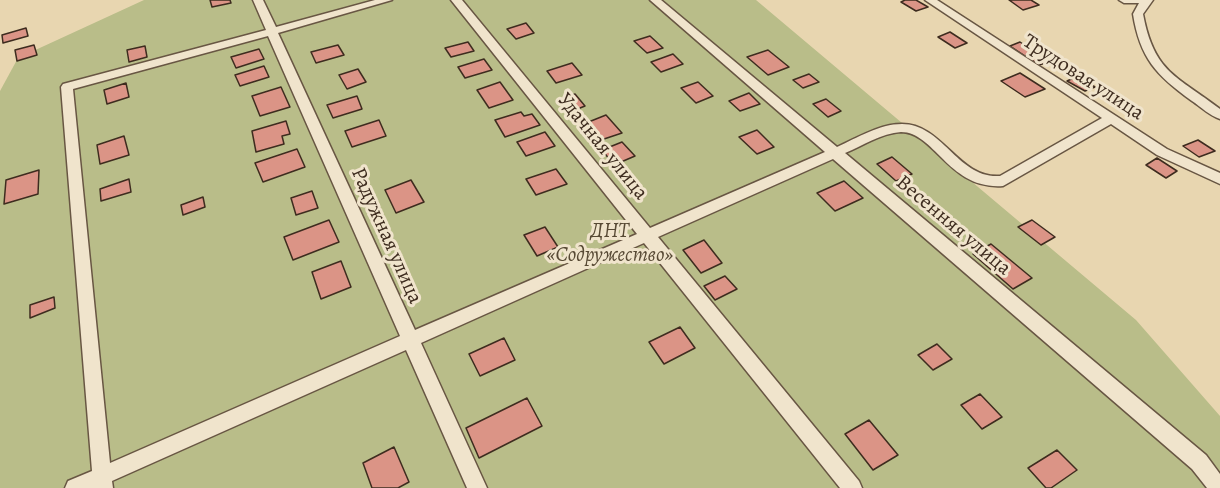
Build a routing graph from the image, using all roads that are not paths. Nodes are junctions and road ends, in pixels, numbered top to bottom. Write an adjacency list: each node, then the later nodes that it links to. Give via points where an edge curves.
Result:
1 (258, 0): 8 (street, Радужная улица)
2 (387, 0): 8 (street)
3 (456, 0): 13 (street, Удачная улица)
4 (655, 0): 11 (street, Весенняя улица)
5 (930, 0): 10 (street, Трудовая улица)
6 (1124, 0): 7 (street)
7 (1147, 0): 9 (street, via 1138,14 1152,59)
8 (272, 31): 14 (street, Радужная улица); 15 (street, via 67,87)
9 (1220, 116)
10 (1110, 118): 11 (street, via 994,183 969,175 918,132 906,128 886,130); 12 (street, Трудовая улица, via 1161,152)
11 (834, 153): 13 (street); 19 (street, Весенняя улица, via 1199,462)
12 (1220, 179)
13 (647, 236): 14 (street); 18 (street, Удачная улица)
14 (410, 340): 15 (street); 17 (street, Радужная улица)
15 (103, 482): 16 (street)
16 (75, 488)
17 (477, 488)
18 (852, 488)
19 (1219, 488)

